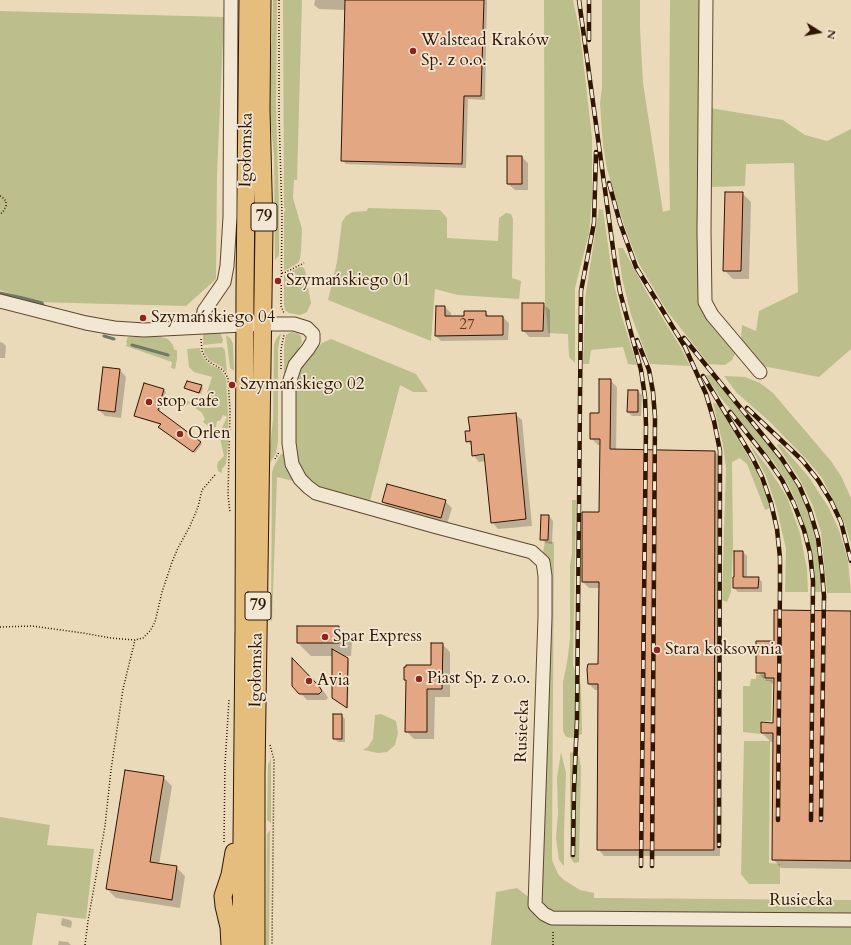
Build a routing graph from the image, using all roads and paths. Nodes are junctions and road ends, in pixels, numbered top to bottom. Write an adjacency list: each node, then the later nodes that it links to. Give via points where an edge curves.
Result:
1 (231, 0): 14 (street, via 230,218 227,266 224,282 204,311)
2 (248, 0): 13 (main road, Igołomska / 79)
3 (262, 0): 12 (main road, Igołomska / 79)
4 (279, 0): 9 (path)
5 (706, 0): 15 (street, via 705,302 712,315)
6 (0, 196): 7 (path, via 6,201 6,206)
7 (0, 214)
8 (304, 263): 9 (path)
9 (282, 273): 11 (path, via 281,306)
10 (0, 301): 14 (street, via 114,328 144,330)
11 (284, 318)
12 (264, 324): 13 (street); 24 (street, Rusiecka, via 294,324 310,330 313,334 313,341 295,365 289,383 290,454 295,471 308,487 316,492 411,520 532,552 543,562 545,617 535,905); 29 (main road, Igołomska / 79, via 257,698)
13 (245, 325): 14 (street); 22 (main road, Igołomska / 79)
14 (202, 327): 17 (path, via 203,354 208,362 219,367 228,378 228,495)
15 (760, 372)
16 (215, 475): 19 (path, via 202,490 198,507 175,555 155,622 143,638)
17 (231, 517)
18 (0, 627): 19 (path, via 32,626)
19 (135, 640): 26 (path, via 123,688 105,826)
20 (230, 695): 23 (path, via 225,757)
21 (270, 745): 30 (path, via 274,760)
22 (242, 802): 27 (main road, via 233,862 223,896); 28 (main road, Igołomska / 79)
23 (224, 844)
24 (552, 918): 25 (street, Rusiecka); 31 (path)
25 (851, 920)
26 (85, 945)
27 (230, 945)
28 (241, 945)
29 (256, 945)
30 (272, 945)
31 (553, 945)

